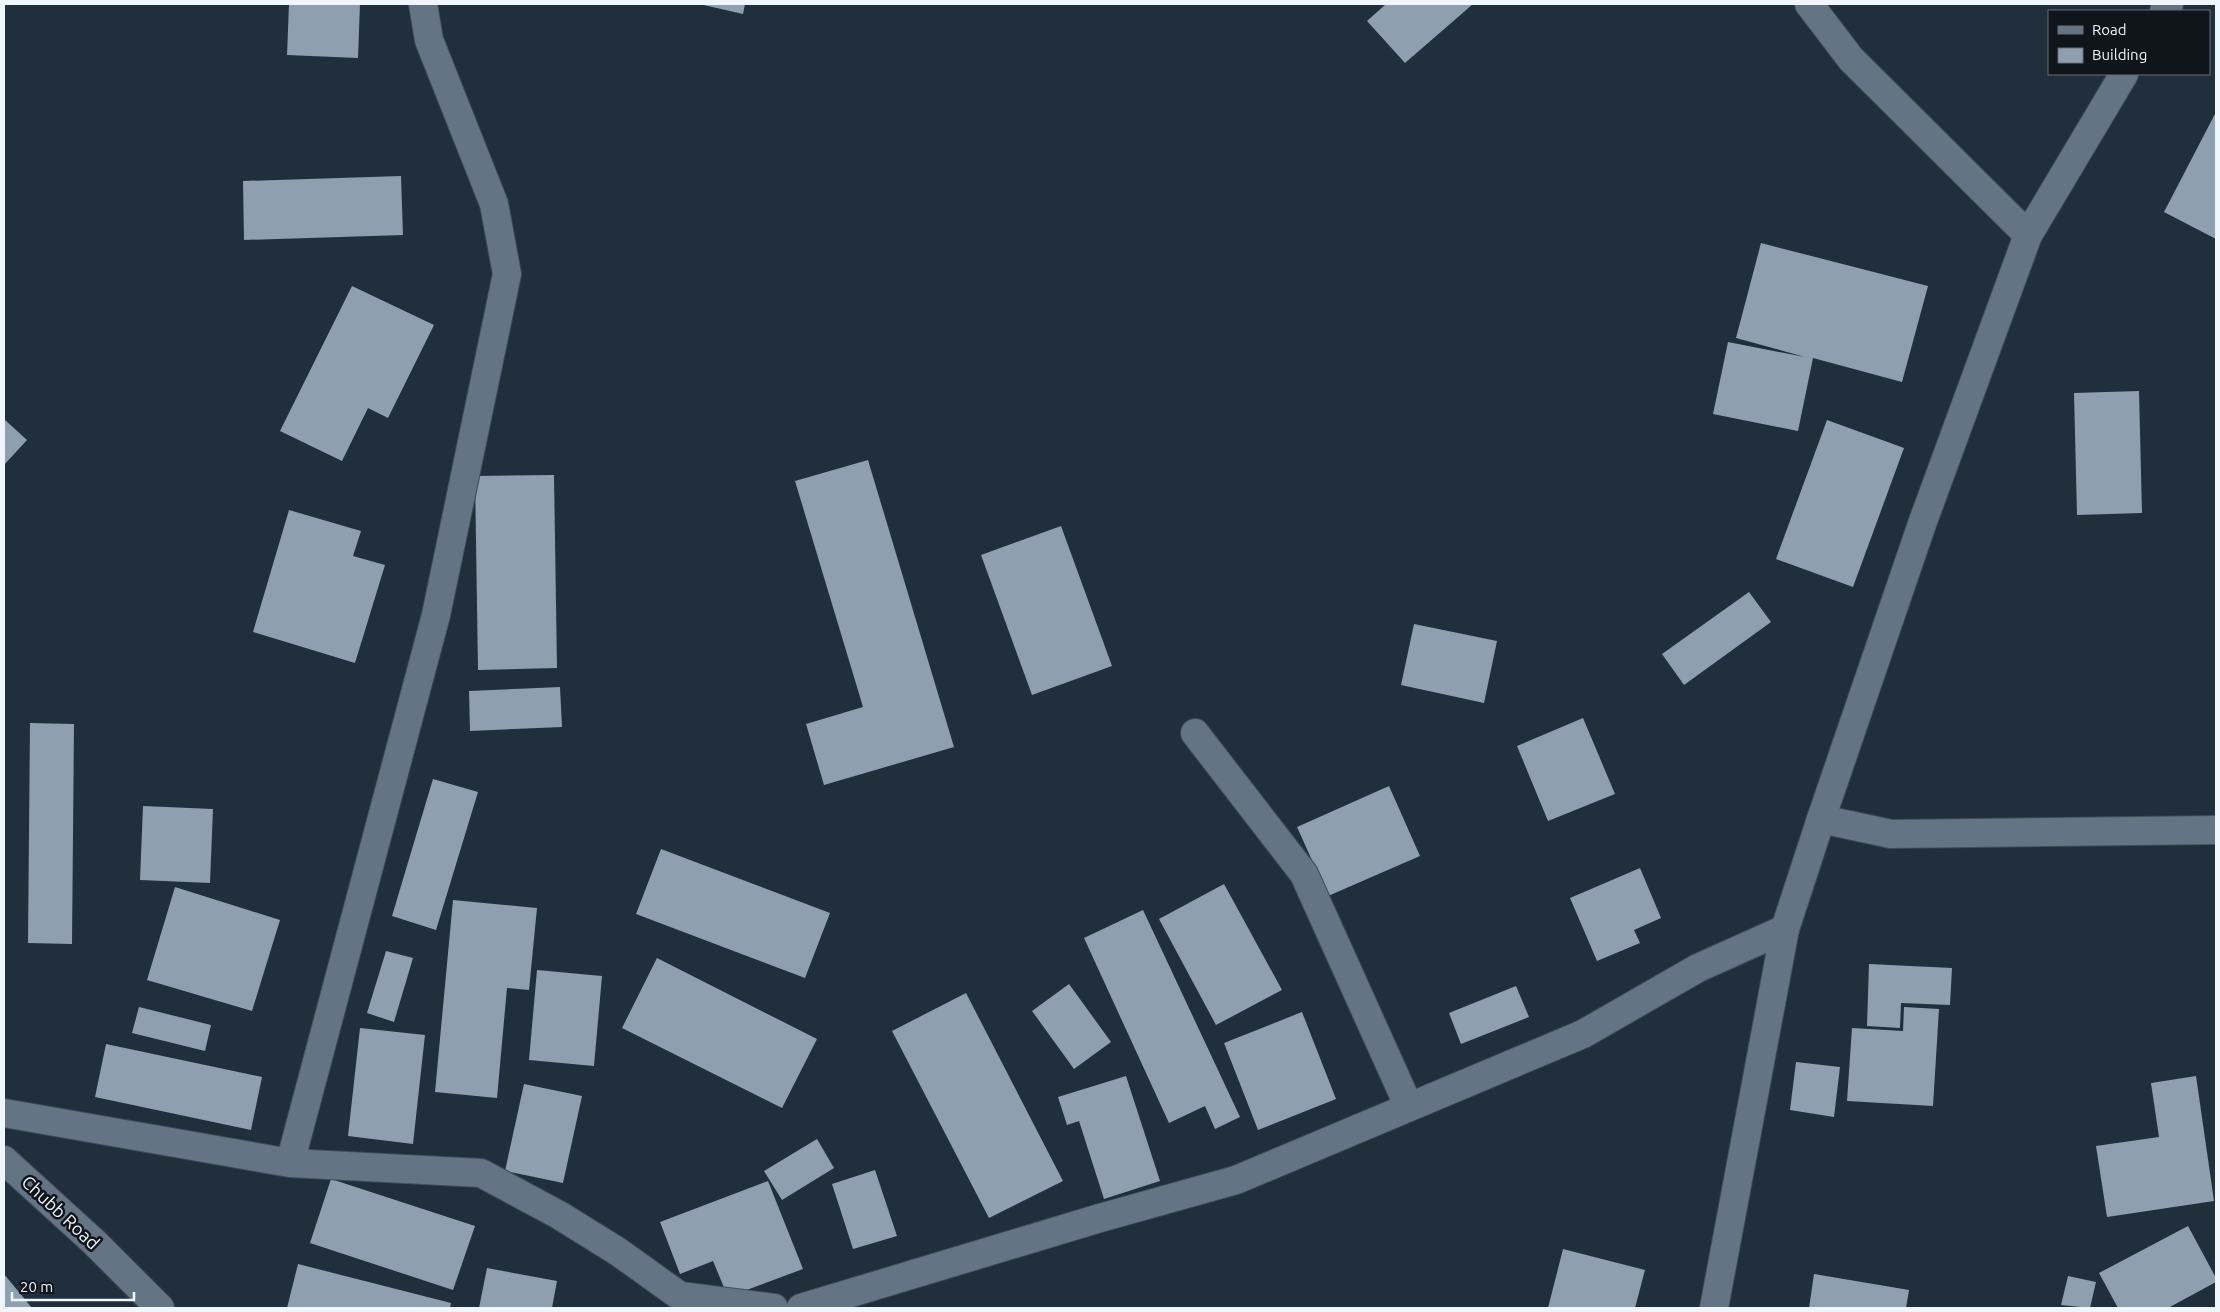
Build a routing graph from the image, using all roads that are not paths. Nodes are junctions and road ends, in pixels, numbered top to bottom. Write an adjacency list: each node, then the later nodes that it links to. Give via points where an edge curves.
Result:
1 (423, 4): 12 (street, via 429,40 494,204 507,274 436,614)
2 (1809, 4): 4 (street, via 1850,58)
3 (2123, 75): 4 (street)
4 (2028, 235): 6 (street, via 1922,524)
5 (1195, 733): 9 (street, via 1304,874)
6 (1822, 819): 7 (street, via 1891,834); 8 (street)
7 (2216, 830)
8 (1785, 929): 9 (street, via 1698,968 1583,1034); 16 (street)
9 (1409, 1107): 15 (street, via 1236,1180)
10 (4, 1113): 12 (street)
11 (4, 1160): 13 (street, Chubb Road)
12 (290, 1163): 14 (street, via 481,1173 618,1251 680,1296)
13 (160, 1308)
14 (774, 1308)
15 (801, 1308)
16 (1714, 1308)

